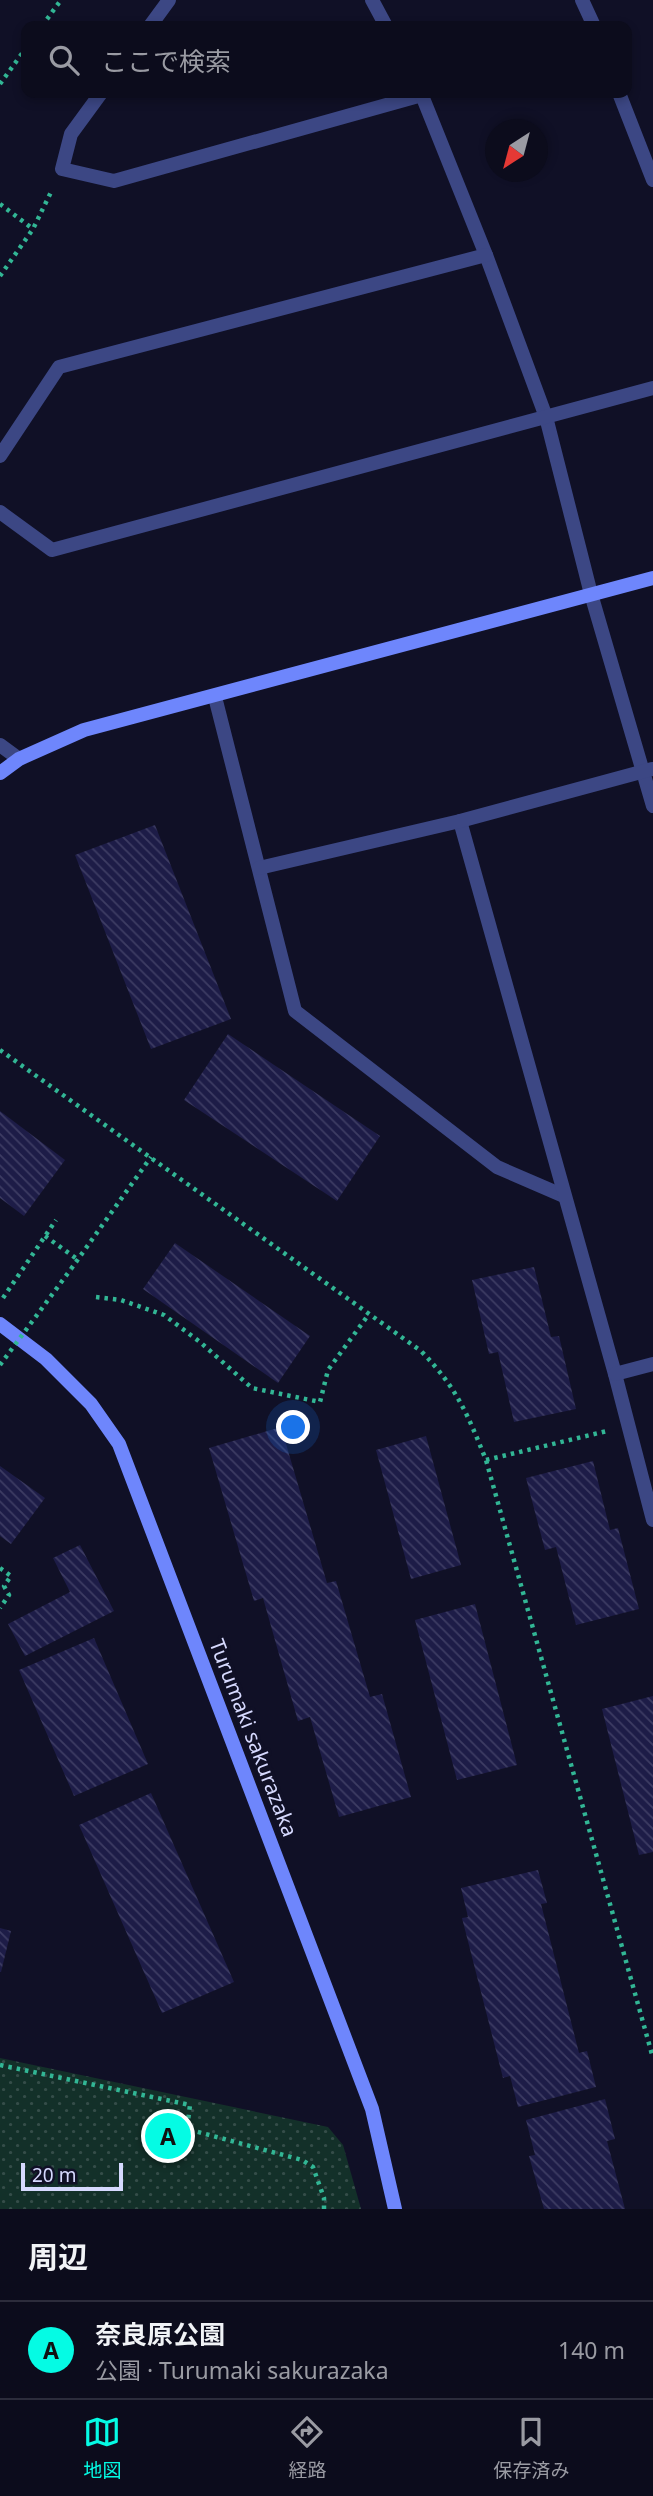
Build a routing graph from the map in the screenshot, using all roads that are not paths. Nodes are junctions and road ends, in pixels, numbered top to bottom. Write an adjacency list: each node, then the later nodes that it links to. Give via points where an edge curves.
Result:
1 (169, 0): 4 (street)
2 (372, 0): 5 (street)
3 (582, 0): 6 (street)
4 (154, 21)
5 (383, 21)
6 (592, 21)
7 (97, 98): 8 (street, via 71,134 62,169 114,181)
8 (408, 98)
9 (424, 98): 12 (street)
10 (621, 98): 11 (street)
11 (653, 180)
12 (486, 255): 14 (street); 15 (street, via 59,367)
13 (653, 388): 14 (street)
14 (546, 417): 16 (street, via 52,550); 18 (street)
15 (0, 456)
16 (0, 512)
17 (653, 578): 18 (street)
18 (591, 594): 19 (street); 22 (street)
19 (215, 697): 21 (street, via 84,730); 26 (street)
20 (0, 745): 21 (street)
21 (19, 759): 23 (street)
22 (648, 770): 24 (street); 25 (street)
23 (0, 773)
24 (653, 806)
25 (460, 821): 26 (street); 27 (street)
26 (259, 868): 27 (street, via 295,1011 497,1167)
27 (564, 1196): 30 (street)
28 (0, 1324): 32 (street, Turumaki sakurazaka, via 47,1359 91,1404 119,1444 372,2109)
29 (653, 1364): 30 (street)
30 (615, 1374): 31 (street)
31 (653, 1520)
32 (396, 2209)

